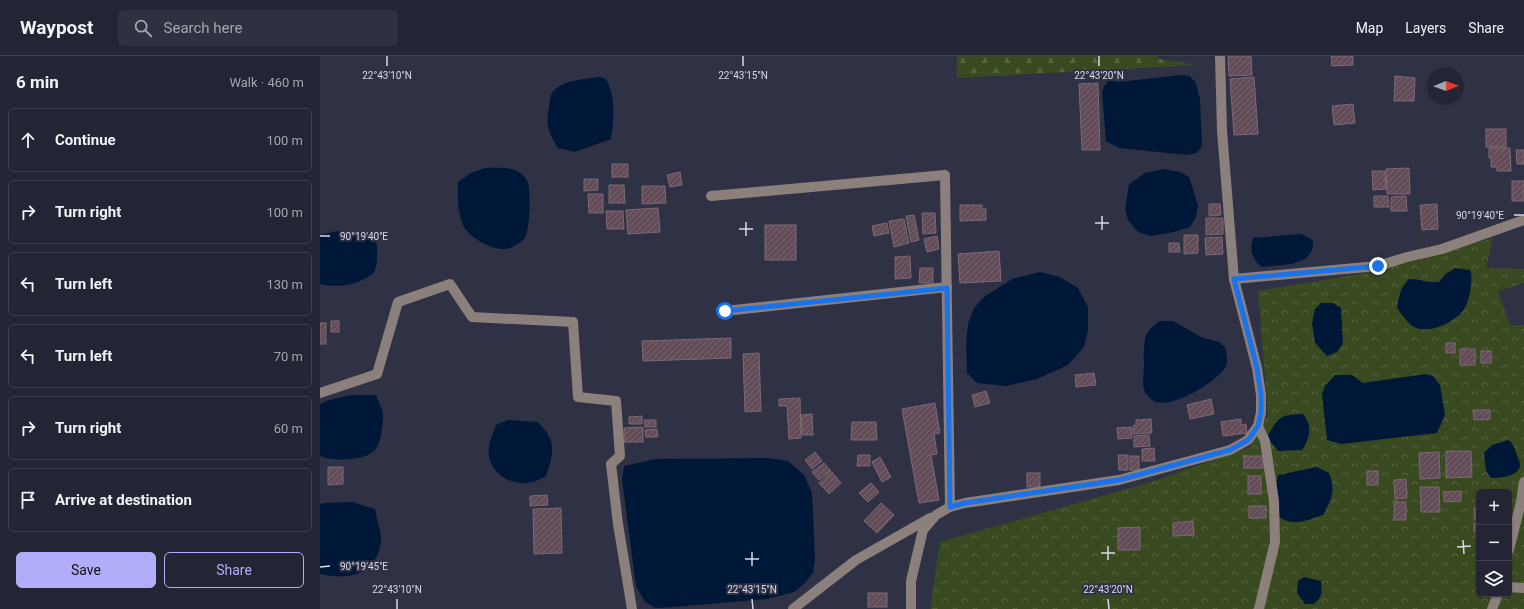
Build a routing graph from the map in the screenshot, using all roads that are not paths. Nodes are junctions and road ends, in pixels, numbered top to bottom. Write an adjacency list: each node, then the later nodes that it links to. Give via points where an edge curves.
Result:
1 (1220, 56): 4 (street, via 1222,131)
2 (711, 196): 5 (street, via 945,175)
3 (1524, 220): 4 (street, via 1442,249 1378,266)
4 (1234, 279): 8 (street, via 1257,368 1261,395)
5 (947, 288): 6 (street); 10 (street)
6 (725, 311)
7 (320, 392): 16 (street, via 377,374 398,302 450,284 472,317 573,322 578,397 616,401 620,456 611,464)
8 (1258, 426): 10 (street, via 1248,440 1230,450 1127,478); 19 (street, via 1265,440 1274,501 1274,542)
9 (1524, 482): 12 (street)
10 (950, 507): 11 (street)
11 (936, 514): 17 (street, via 856,560); 18 (street, via 923,530 911,581)
12 (1512, 538)
13 (1512, 587): 14 (street)
14 (1524, 588)
15 (1497, 597): 20 (street)
16 (632, 609)
17 (794, 609)
18 (910, 609)
19 (1259, 609)
20 (1492, 609)

